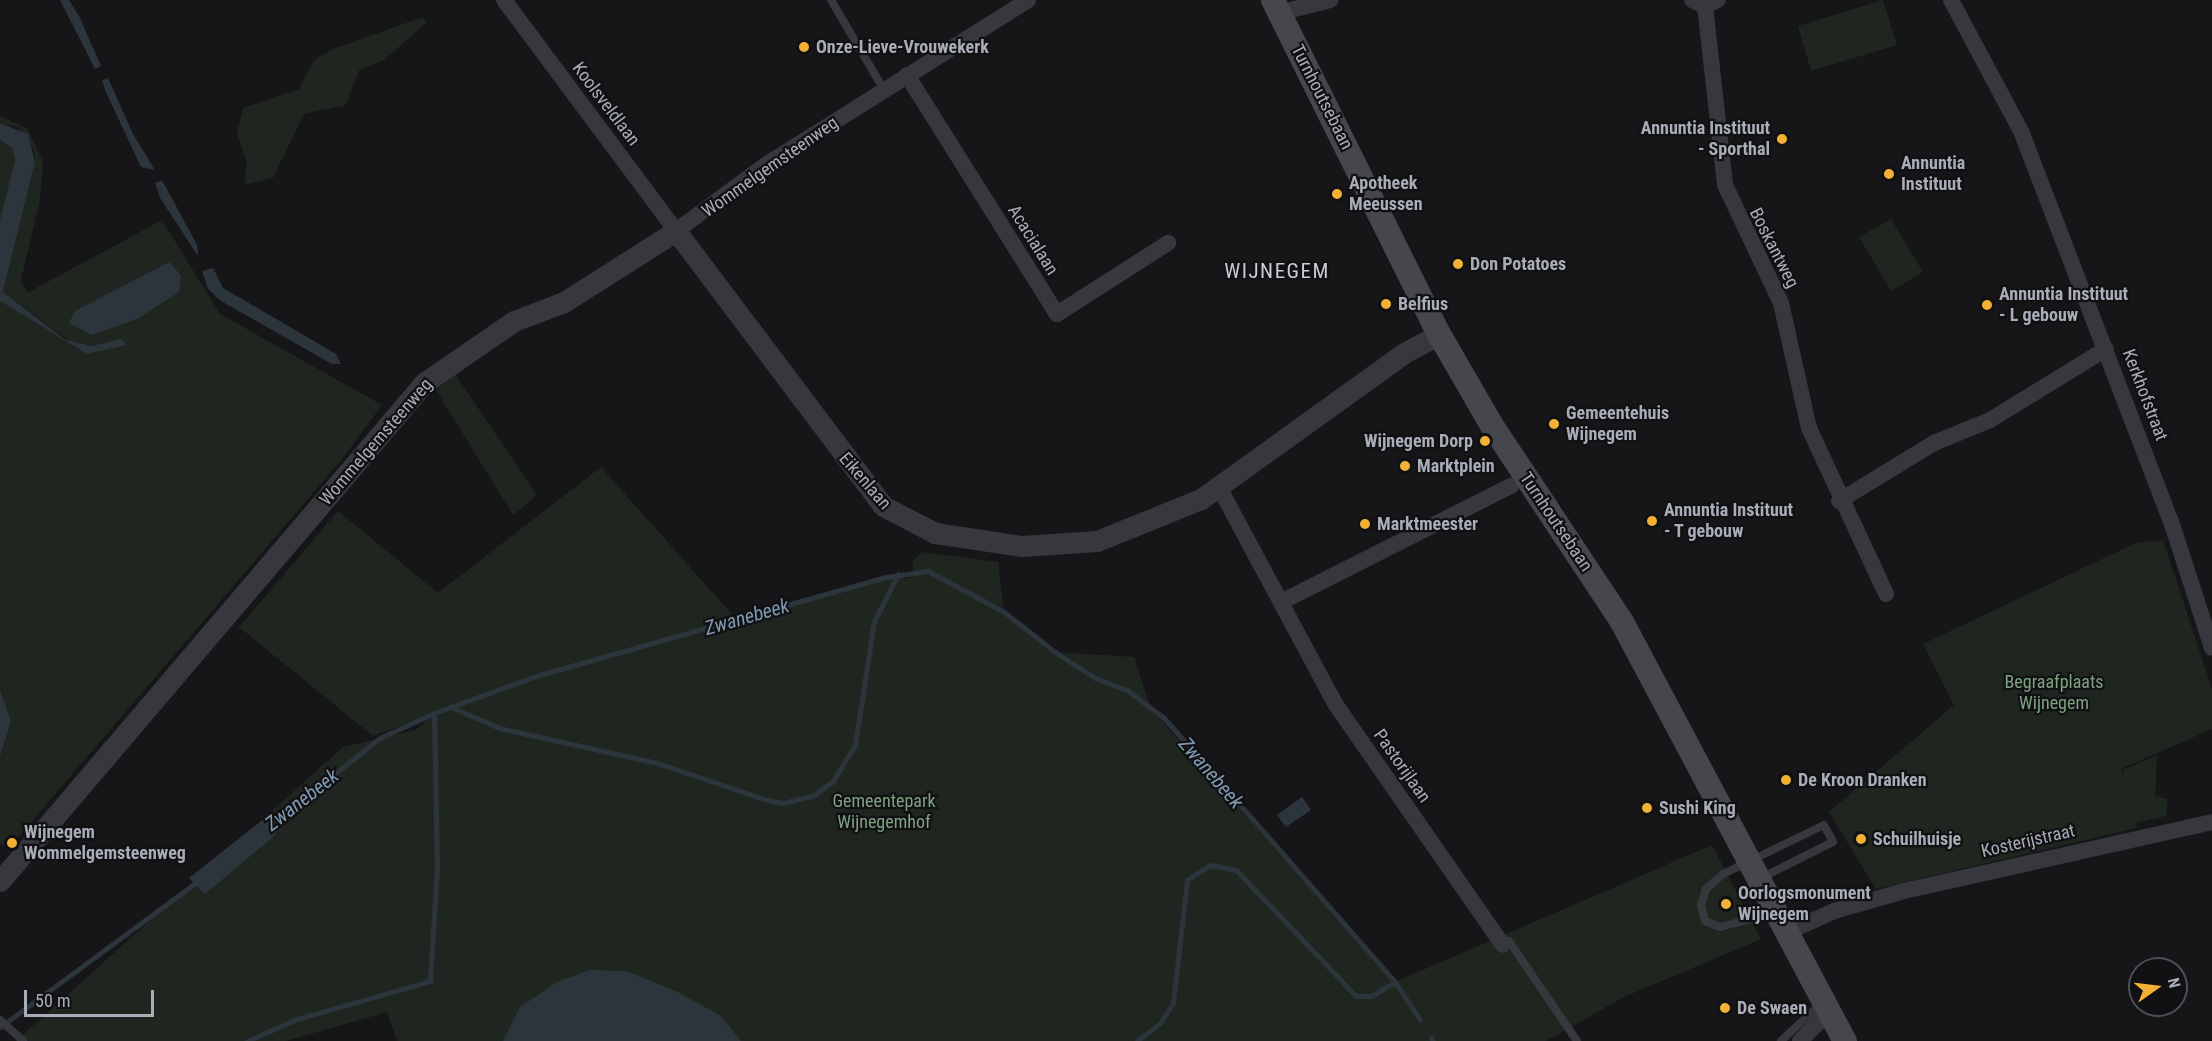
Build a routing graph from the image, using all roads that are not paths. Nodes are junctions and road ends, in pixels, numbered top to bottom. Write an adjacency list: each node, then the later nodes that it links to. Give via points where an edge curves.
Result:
1 (504, 0): 10 (street, Koolsveldlaan)
2 (831, 0): 9 (lane)
3 (1028, 0): 8 (street, Wommelgemsteenweg)
4 (1330, 0): 7 (street)
5 (1951, 0): 13 (street, Kerkhofstraat, via 2021,132)
6 (1705, 2): 16 (street, Boskantweg, via 1725,185 1781,303 1809,428)
7 (1276, 7): 12 (main road, Turnhoutsebaan)
8 (908, 75): 9 (street, Wommelgemsteenweg); 11 (street, Acacialaan, via 1057,314)
9 (884, 90): 10 (street, Wommelgemsteenweg)
10 (676, 231): 15 (street, Eikenlaan, via 865,484 883,506 918,528 1021,546 1057,546 1132,531); 22 (street, Wommelgemsteenweg, via 564,302 514,321 424,383)
11 (1168, 243)
12 (1440, 334): 15 (street, via 1404,353); 21 (main road, Turnhoutsebaan, via 1507,449 1622,622)
13 (2106, 349): 16 (street, via 1990,420 1934,443); 19 (street, Kerkhofstraat)
14 (1511, 486): 18 (street)
15 (1219, 488): 18 (street)
16 (1839, 501): 17 (street, Boskantweg)
17 (1886, 594)
18 (1281, 602): 24 (street, Pastorijlaan, via 1336,705)
19 (2212, 648)
20 (2212, 822): 23 (street, Kosterijstraat)
21 (1756, 869): 21 (lane, via 1824,825 1833,842); 23 (main road, Turnhoutsebaan); 23 (lane, via 1706,889 1702,915 1710,924 1729,927)
22 (0, 881)
23 (1783, 922): 25 (main road, Turnhoutsebaan)
24 (1503, 945): 28 (lane, via 1509,941)
25 (1827, 1006): 29 (lane); 30 (street); 31 (main road, Turnhoutsebaan)
26 (0, 1020): 27 (lane)
27 (23, 1041)
28 (1577, 1041)
29 (1781, 1041)
30 (1800, 1041)
31 (1845, 1041)

